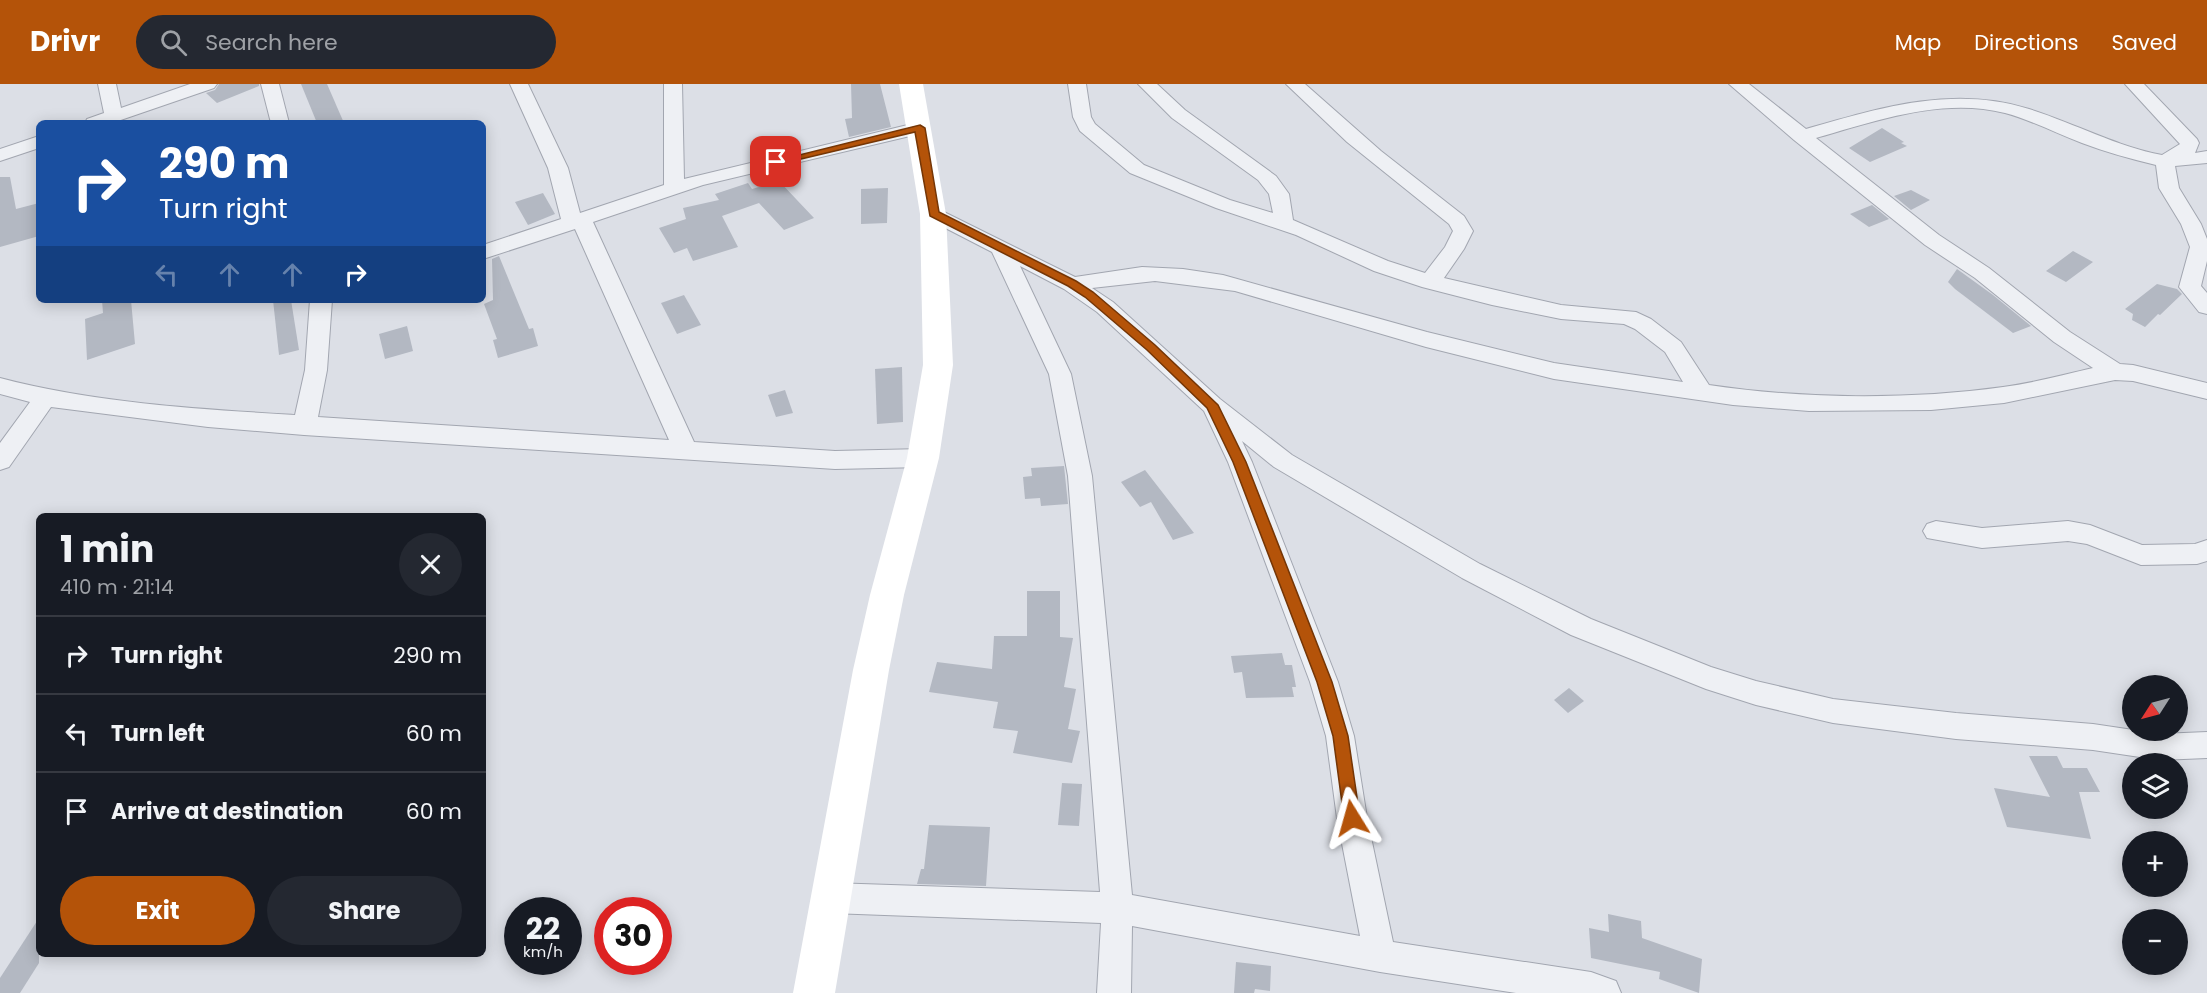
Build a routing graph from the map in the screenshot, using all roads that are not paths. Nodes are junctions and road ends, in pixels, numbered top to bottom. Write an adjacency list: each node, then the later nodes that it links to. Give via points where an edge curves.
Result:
1 (107, 84): 12 (street)
2 (208, 84): 12 (street)
3 (270, 84): 14 (street)
4 (519, 84): 23 (street, via 558,168)
5 (672, 84): 21 (street)
6 (911, 84): 15 (street)
7 (1077, 84): 24 (street, via 1082,117 1088,127 1137,169 1231,207)
8 (1148, 84): 24 (street, via 1276,189 1283,203)
9 (1295, 84): 27 (street, via 1385,166 1457,220 1463,231)
10 (1738, 84): 16 (street)
11 (2134, 84): 20 (street, via 2190,143 2189,148)
12 (114, 116): 13 (street)
13 (103, 120)
14 (279, 120)
15 (920, 128): 21 (street); 22 (street)
16 (1801, 136): 20 (street, via 1933,105 1985,104 2007,108 2113,149); 31 (street, via 1932,240)
17 (36, 143): 18 (street)
18 (0, 155)
19 (2207, 157): 20 (street)
20 (2165, 161): 30 (street, via 2169,188 2191,224 2200,248 2190,287)
21 (674, 188): 23 (street)
22 (933, 214): 25 (street); 39 (street, via 938,365)
23 (577, 221): 26 (street); 38 (street)
24 (1283, 222): 27 (street, via 1382,266)
25 (1001, 249): 28 (street); 45 (street, via 1051,352 1068,400 1080,476)
26 (486, 251)
27 (1430, 282): 33 (street, via 1561,312 1628,317 1672,347)
28 (1072, 284): 33 (street, via 1130,275 1209,279 1554,371); 36 (street, via 1105,307)
29 (324, 303): 37 (street)
30 (2207, 307)
31 (2115, 372): 33 (street, via 2004,395 1931,402 1809,403); 34 (street)
32 (0, 386): 35 (street)
33 (1701, 391)
34 (2207, 391)
35 (45, 398): 37 (street); 40 (street)
36 (1212, 405): 43 (street, via 1283,461 1471,571 1581,627 1706,677 1833,711 2160,747); 46 (street, via 1240,462 1324,682 1340,736)
37 (304, 426): 38 (street)
38 (686, 450): 39 (street, via 835,460)
39 (922, 458): 44 (street, via 873,660)
40 (0, 461)
41 (1936, 531): 42 (street, via 1982,538 2068,531 2090,535 2140,555)
42 (2207, 550)
43 (2207, 745)
44 (831, 898): 45 (street); 47 (street)
45 (1117, 908): 46 (street); 48 (street)
46 (1380, 956): 49 (street)
47 (814, 993)
48 (1114, 993)
49 (1604, 993)

